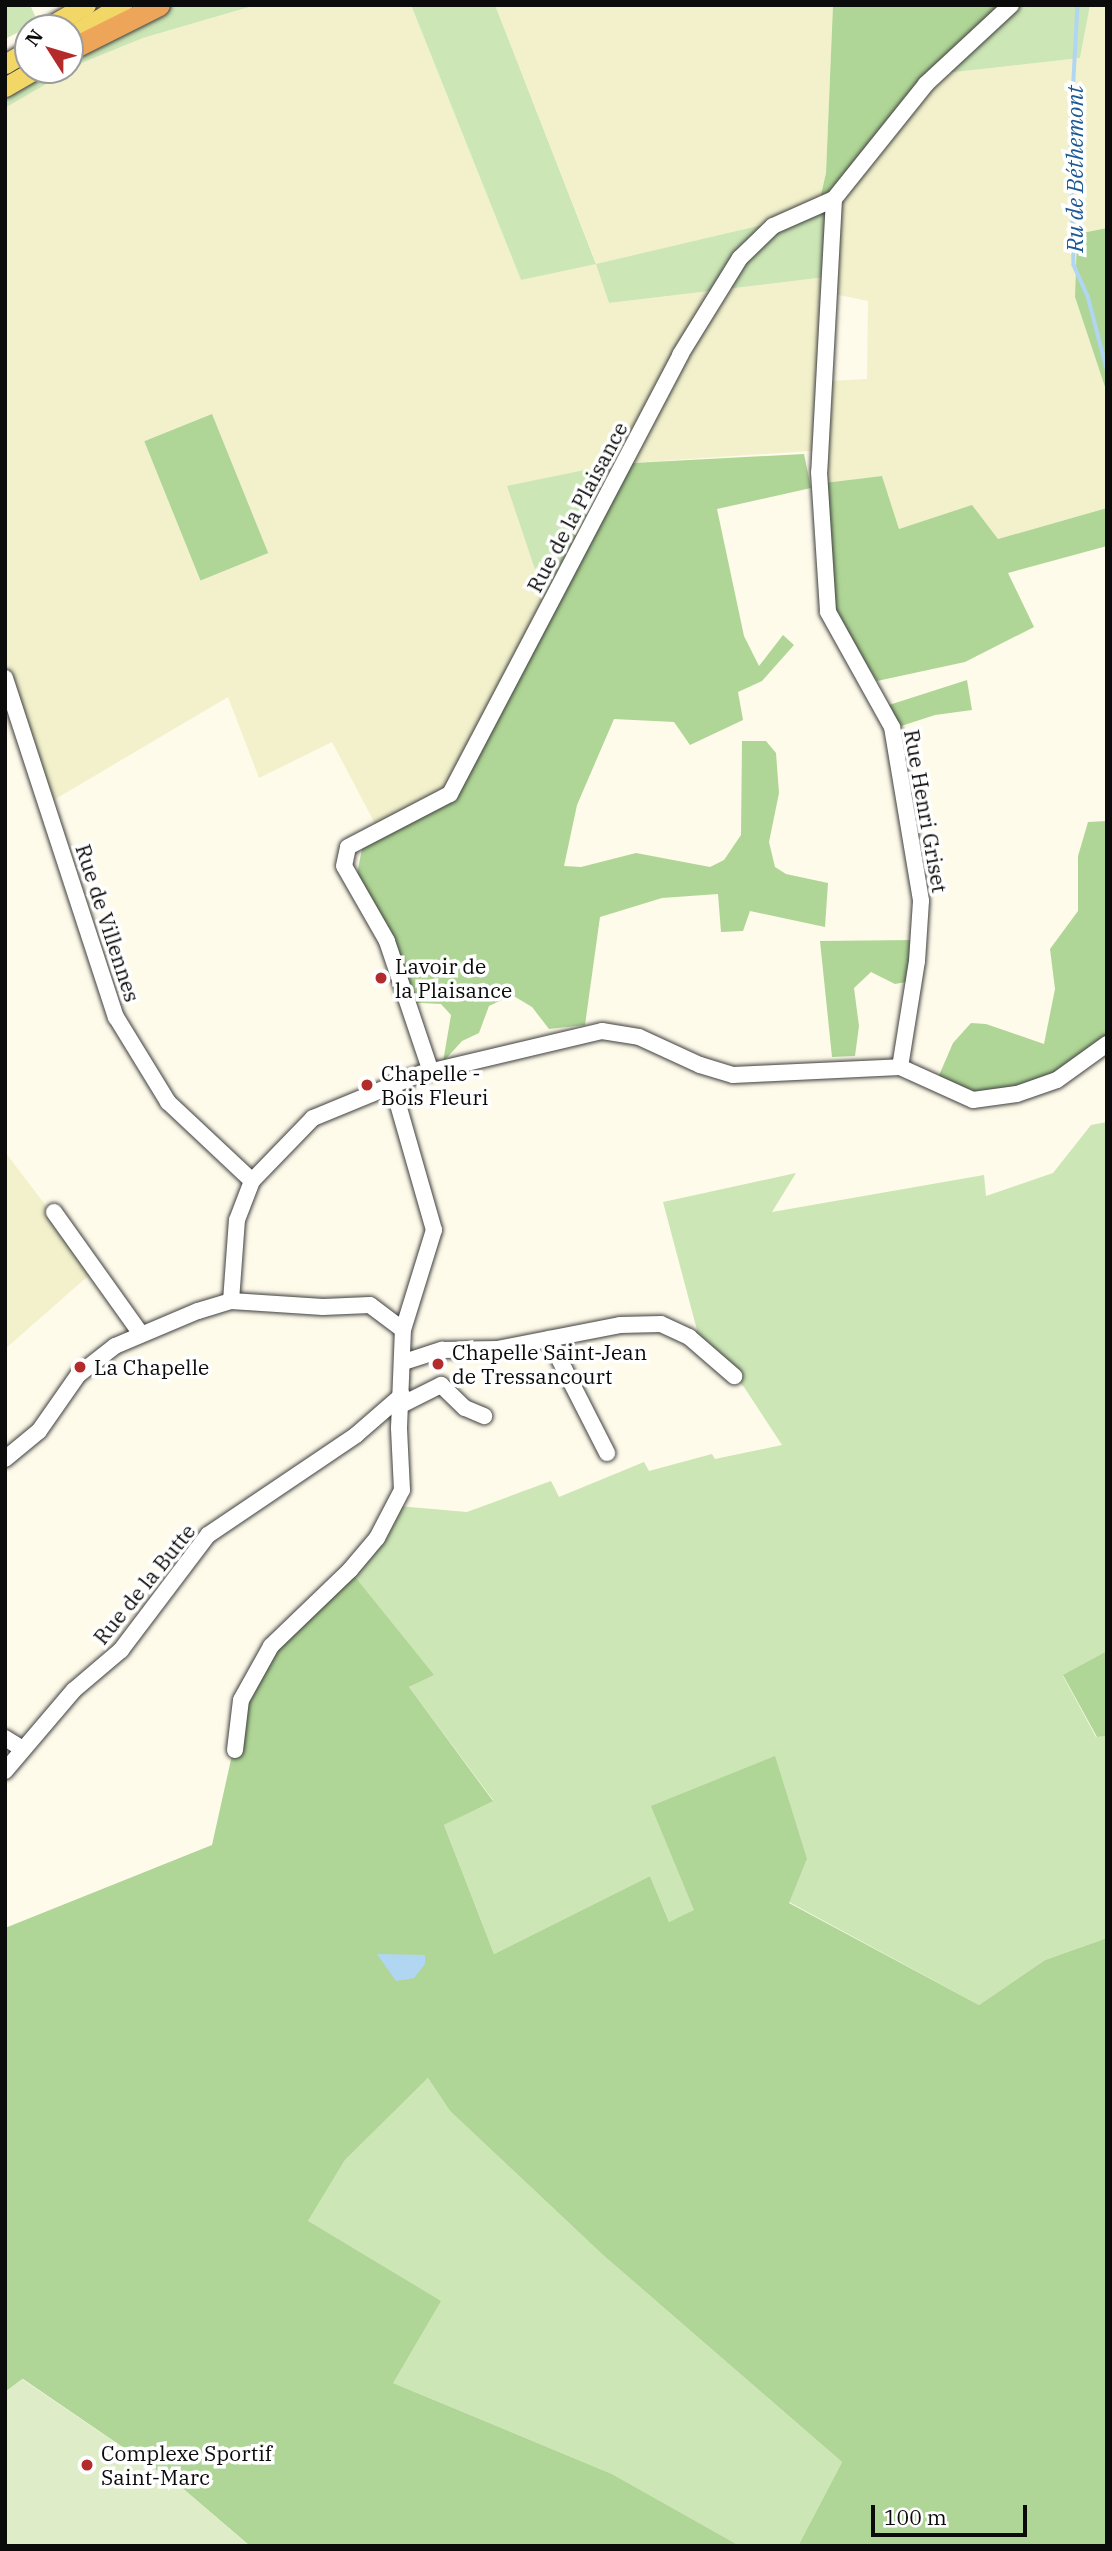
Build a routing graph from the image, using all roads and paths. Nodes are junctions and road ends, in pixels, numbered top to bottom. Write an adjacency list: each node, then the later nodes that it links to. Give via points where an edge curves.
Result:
1 (86, 5): 7 (main road)
2 (106, 5): 8 (main road)
3 (122, 5): 9 (main road)
4 (141, 5): 10 (main road)
5 (159, 5): 11 (highway)
6 (1011, 5): 12 (street, Rue de la Plaisance, via 926,84)
7 (70, 14)
8 (84, 26)
9 (84, 31)
10 (84, 33)
11 (84, 34)
12 (834, 199): 15 (street, Rue Henri Griset, via 819,472 828,612 892,727 921,901 917,961); 16 (street, Rue de la Plaisance, via 773,226 740,258 717,290 450,794 348,847 344,866 387,941)
13 (5, 678): 18 (street, Rue de Villennes, via 116,1017 168,1102)
14 (1107, 1044): 15 (street, via 1056,1080 1017,1094 983,1099 955,1094)
15 (900, 1067): 16 (street, via 733,1074 700,1065 639,1037 602,1031)
16 (431, 1072): 17 (street)
17 (392, 1084): 18 (street, via 313,1118); 21 (street, via 435,1230)
18 (252, 1181): 20 (street, via 237,1220)
19 (54, 1212): 22 (street)
20 (231, 1301): 21 (street, via 370,1305); 22 (street)
21 (403, 1330): 24 (street)
22 (141, 1334): 29 (street, via 115,1346 78,1375 38,1432)
23 (549, 1339): 24 (street, via 497,1349 442,1350); 25 (street, via 621,1325 661,1324 689,1337); 28 (street)
24 (404, 1362): 26 (street)
25 (734, 1376)
26 (401, 1400): 27 (street, Rue de la Butte, via 441,1385 465,1408); 31 (street, Rue de la Butte, via 208,1535 121,1650 74,1690); 32 (street, via 402,1490 377,1538 271,1646 241,1700)
27 (484, 1416)
28 (607, 1453)
29 (5, 1459)
30 (5, 1738): 31 (street)
31 (21, 1748): 33 (street, Rue de la Butte)
32 (235, 1750)
33 (5, 1771)

